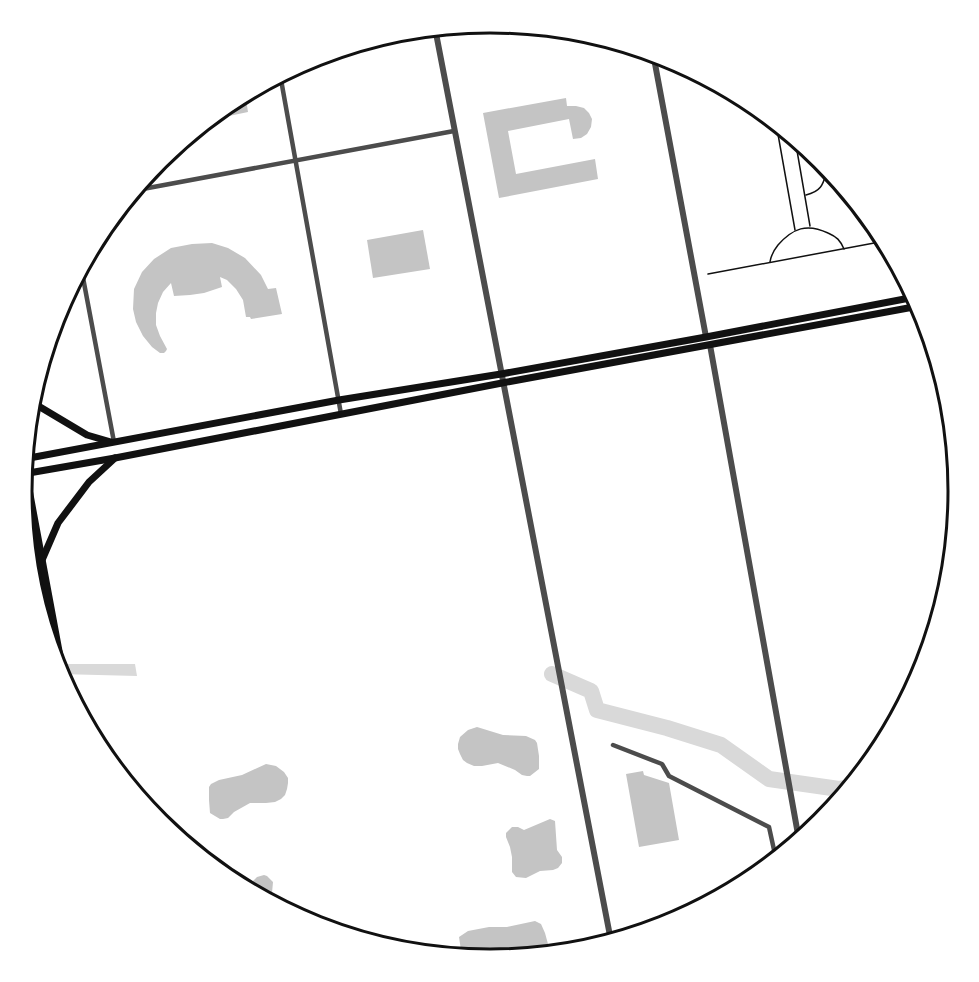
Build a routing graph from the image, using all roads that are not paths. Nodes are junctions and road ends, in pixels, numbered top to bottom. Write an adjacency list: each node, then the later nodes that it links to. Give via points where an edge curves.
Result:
1 (437, 36): 4 (street)
2 (655, 64): 10 (street)
3 (282, 83): 5 (street)
4 (454, 131): 5 (street); 12 (street)
5 (296, 161): 6 (street); 14 (street)
6 (145, 189)
7 (83, 280): 17 (street)
8 (905, 299): 10 (main road)
9 (909, 308): 11 (main road)
10 (706, 337): 12 (main road)
11 (710, 345): 13 (main road); 25 (street)
12 (501, 374): 13 (street); 14 (main road)
13 (502, 383): 16 (main road); 27 (street)
14 (339, 400): 16 (street); 17 (main road)
15 (39, 407): 17 (main road, via 87,435)
16 (341, 414): 19 (main road)
17 (114, 442): 18 (main road)
18 (32, 457)
19 (115, 458): 20 (main road); 22 (main road, via 89,482 58,523)
20 (32, 473)
21 (32, 512): 22 (main road)
22 (42, 560): 23 (main road)
23 (57, 641)
24 (614, 745): 26 (street, via 662,764 669,776 769,827)
25 (797, 829)
26 (774, 849)
27 (609, 933)

